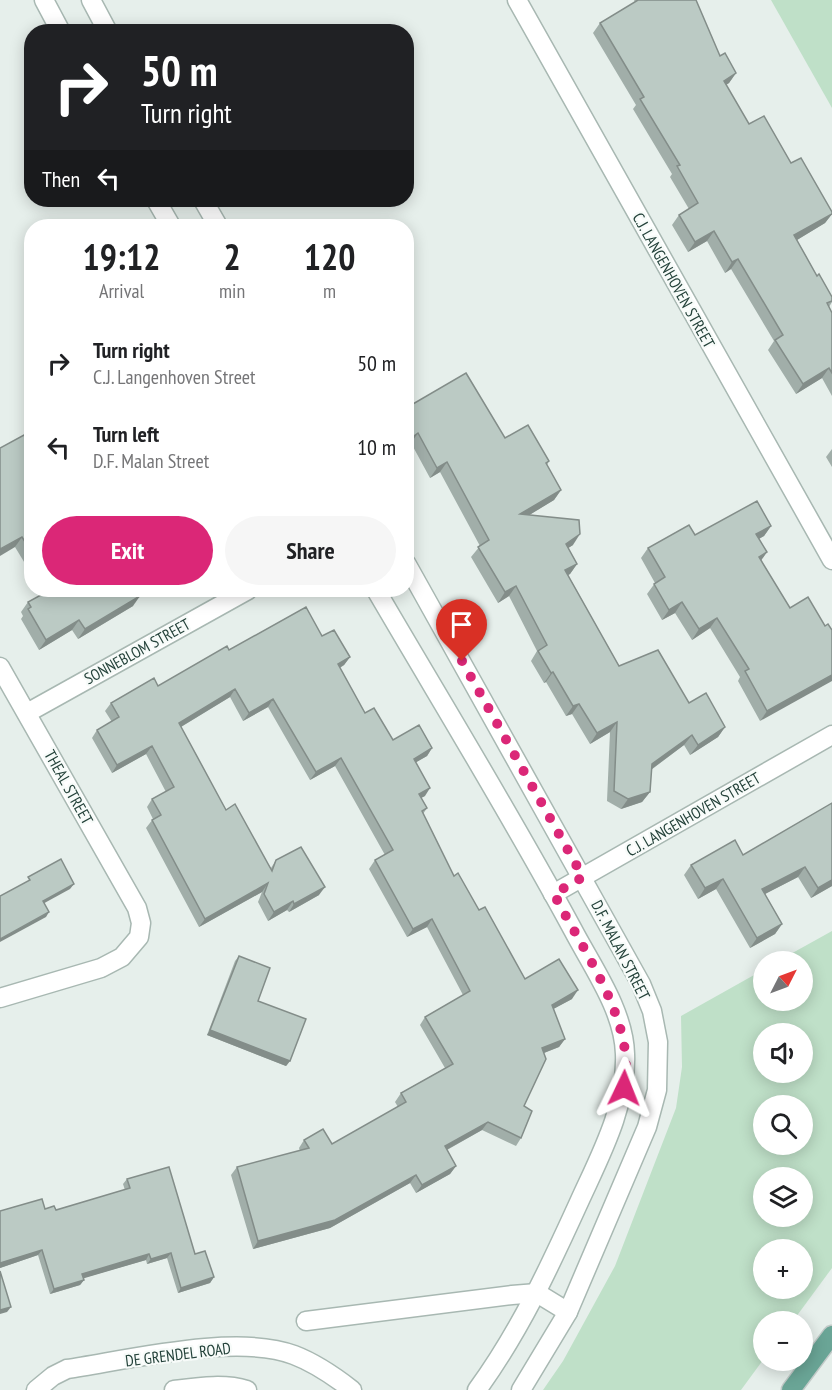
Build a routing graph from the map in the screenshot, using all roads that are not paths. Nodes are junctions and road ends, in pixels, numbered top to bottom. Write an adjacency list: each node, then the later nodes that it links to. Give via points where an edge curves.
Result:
1 (44, 0): 4 (street)
2 (91, 0): 5 (street)
3 (517, 0): 6 (street, C.J. LANGENHOVEN STREET)
4 (57, 24)
5 (104, 24)
6 (832, 560)
7 (414, 576): 13 (street, D.F. MALAN STREET)
8 (235, 597): 11 (street, SONNEBLOM STREET)
9 (380, 597): 14 (street, D.F. MALAN STREET)
10 (0, 667): 11 (street, THEAL STREET)
11 (27, 713): 15 (street, THEAL STREET, via 137,908 141,923 139,937 122,957 100,968)
12 (832, 735): 13 (street, C.J. LANGENHOVEN STREET)
13 (583, 877): 14 (street, C.J. LANGENHOVEN STREET); 17 (street, D.F. MALAN STREET, via 641,984 651,1011 657,1042 657,1090 647,1127)
14 (554, 894): 16 (street, D.F. MALAN STREET, via 610,999 626,1052 624,1088 606,1142)
15 (0, 998)
16 (537, 1293): 17 (street); 18 (street); 24 (street, D.F. MALAN STREET)
17 (568, 1312): 25 (street, D.F. MALAN STREET)
18 (306, 1321)
19 (832, 1335): 26 (main road)
20 (36, 1390): 23 (street, DE GRENDEL ROAD, via 68,1369 207,1347 258,1347 292,1354 329,1372)
21 (174, 1390): 22 (street, via 202,1386)
22 (248, 1390)
23 (352, 1390)
24 (477, 1390)
25 (521, 1390)
26 (791, 1390)

